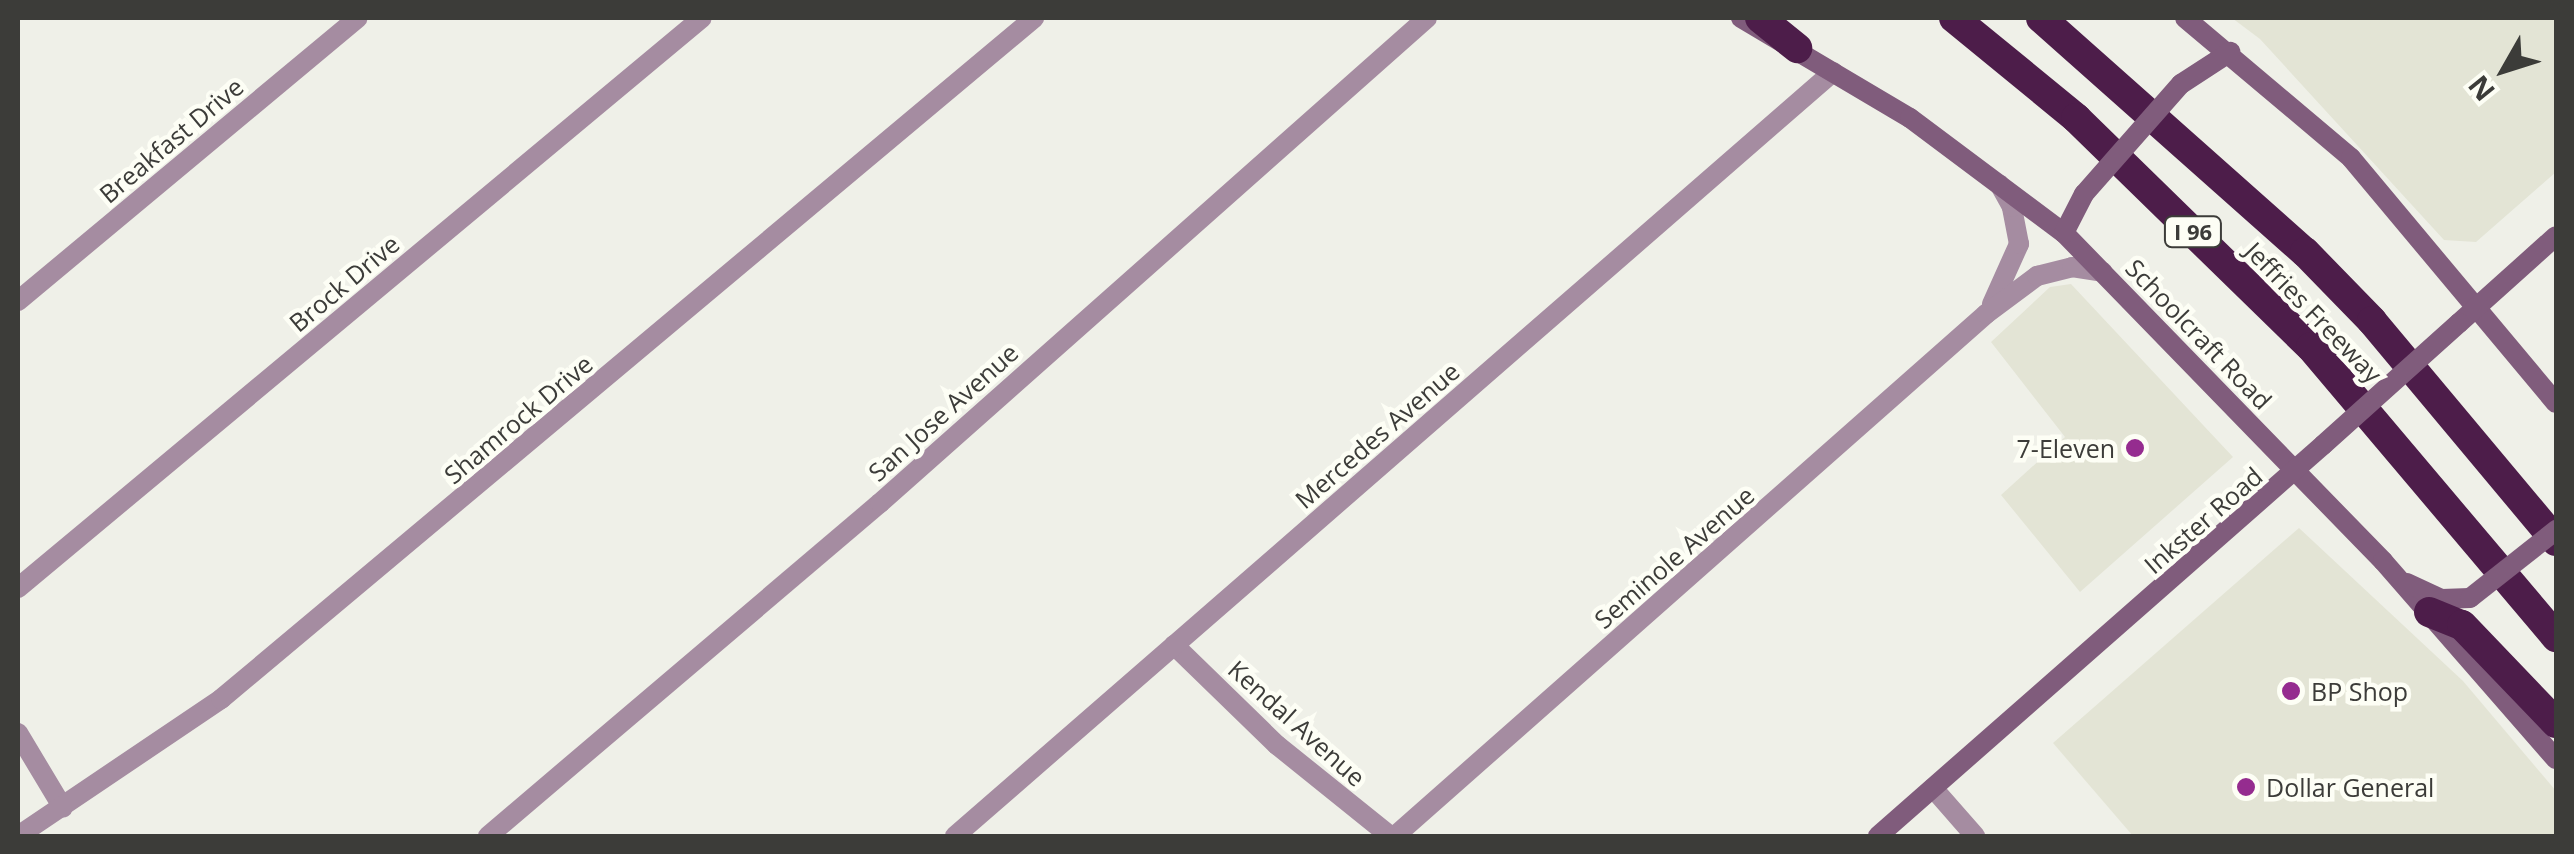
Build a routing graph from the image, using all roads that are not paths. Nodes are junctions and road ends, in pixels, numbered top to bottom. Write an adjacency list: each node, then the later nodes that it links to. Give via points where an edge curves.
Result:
1 (358, 18): 17 (street, Breakfast Drive)
2 (702, 18): 25 (street, Brock Drive)
3 (1034, 18): 33 (street, Shamrock Drive, via 221,699)
4 (1426, 18): 35 (street, San Jose Avenue, via 880,503)
5 (1742, 18): 10 (main road, Schoolcraft Road)
6 (1760, 18): 10 (highway)
7 (1954, 18): 27 (highway, Jeffries Freeway / I 96, via 2076,118 2310,347)
8 (2041, 18): 23 (highway, Jeffries Freeway / I 96, via 2306,252)
9 (2185, 18): 11 (main road)
10 (1797, 48): 12 (main road, Schoolcraft Road)
11 (2230, 52): 14 (main road, bridge, via 2180,84 2084,194); 18 (main road, via 2351,158)
12 (1833, 72): 13 (main road, Schoolcraft Road); 28 (street, Mercedes Avenue)
13 (1992, 174): 14 (main road, Schoolcraft Road); 19 (street, via 2012,207 2019,244)
14 (2064, 234): 16 (main road, Schoolcraft Road)
15 (2556, 236): 18 (main road, Inkster Road)
16 (2104, 272): 19 (street, Seminole Avenue, via 2072,267 2037,276); 21 (main road, Schoolcraft Road)
17 (18, 301)
18 (2478, 306): 20 (main road); 21 (main road, Inkster Road, bridge)
19 (1986, 314): 37 (street, Seminole Avenue)
20 (2556, 403)
21 (2298, 471): 24 (main road, Schoolcraft Road); 32 (main road, Inkster Road)
22 (2556, 530): 24 (main road, bridge, via 2470,598 2442,599)
23 (2556, 541)
24 (2401, 580): 26 (main road, Schoolcraft Road)
25 (18, 588)
26 (2429, 612): 29 (highway, via 2462,625); 31 (main road, Schoolcraft Road)
27 (2556, 637)
28 (1174, 645): 36 (street, Mercedes Avenue); 37 (street, Kendal Avenue, via 1278,744)
29 (2556, 723)
30 (18, 733): 33 (street)
31 (2556, 759)
32 (1934, 788): 38 (main road, Inkster Road); 39 (street)
33 (64, 808): 34 (street, Shamrock Drive)
34 (18, 836)
35 (488, 836)
36 (955, 836)
37 (1393, 836)
38 (1878, 836)
39 (1975, 836)

